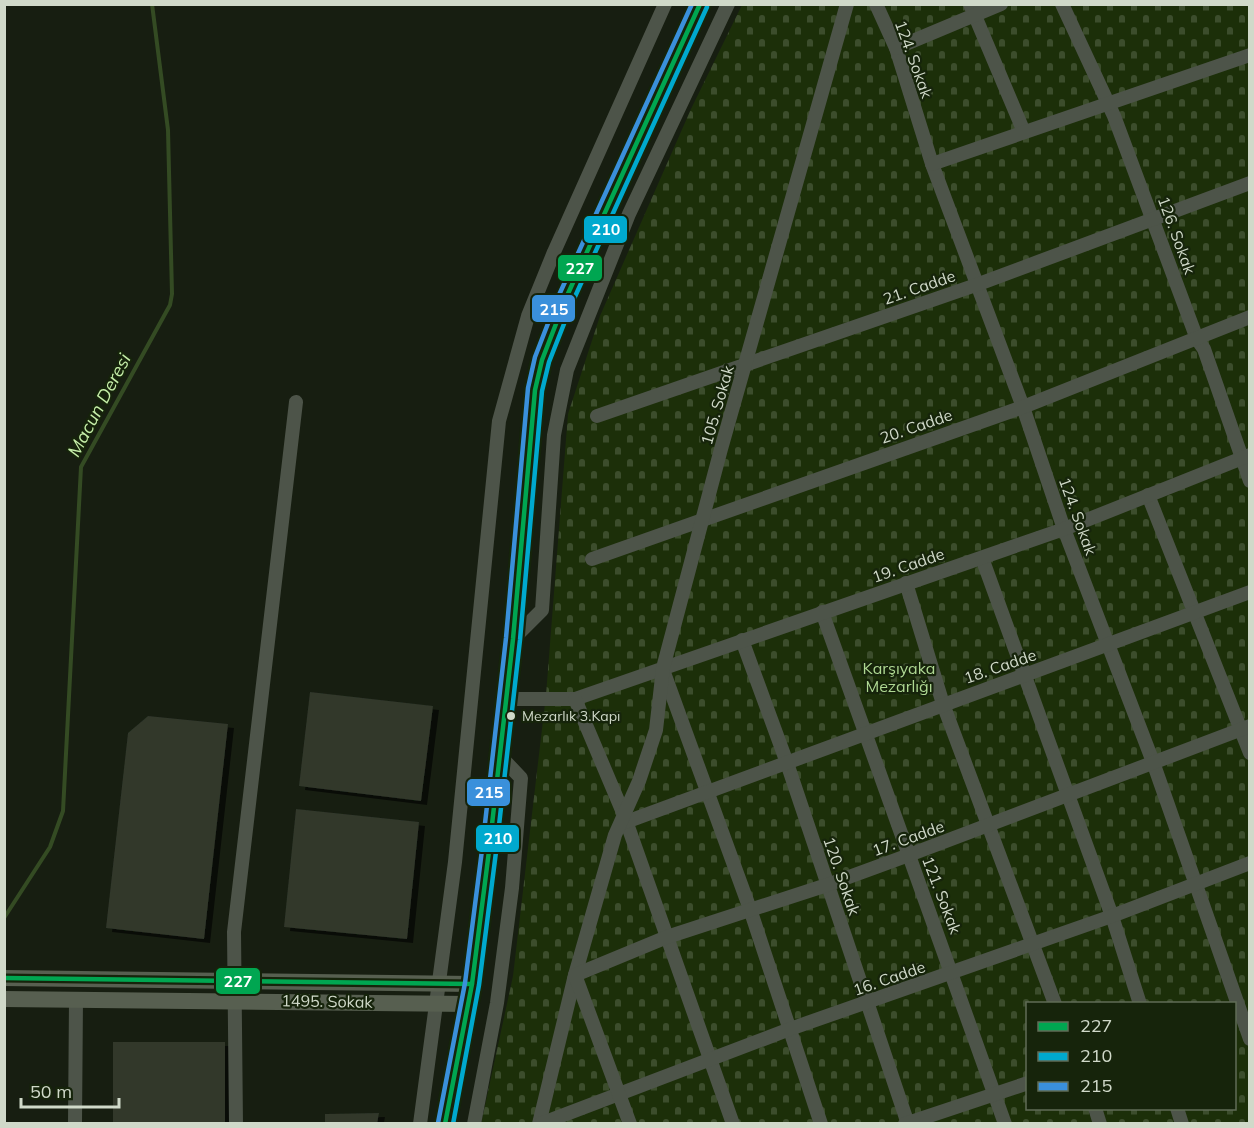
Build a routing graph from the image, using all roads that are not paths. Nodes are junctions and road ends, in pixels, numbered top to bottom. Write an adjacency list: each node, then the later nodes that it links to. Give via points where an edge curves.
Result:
1 (665, 4): 65 (street, via 528,316 498,421)
2 (700, 4): 34 (main road, via 566,298 542,360 530,425)
3 (728, 4): 34 (street, via 629,214 567,370 554,435 542,610)
4 (847, 4): 19 (street, 105. Sokak)
5 (876, 4): 9 (street, 124. Sokak)
6 (1001, 4): 8 (street)
7 (1062, 4): 11 (street, 126. Sokak)
8 (972, 9): 9 (street); 12 (street)
9 (896, 48): 13 (street, 124. Sokak)
10 (1250, 55): 11 (street)
11 (1107, 103): 12 (street); 15 (street, 126. Sokak)
12 (1024, 132): 13 (street)
13 (932, 164): 16 (street, 124. Sokak)
14 (1250, 183): 15 (street, 21. Cadde)
15 (1153, 218): 16 (street, 21. Cadde); 18 (street, 126. Sokak)
16 (976, 285): 19 (street, 21. Cadde); 21 (street, 124. Sokak)
17 (1250, 317): 18 (street, 20. Cadde)
18 (1197, 339): 21 (street, 20. Cadde); 23 (street, 126. Sokak)
19 (744, 367): 22 (street, 21. Cadde); 26 (street, 105. Sokak)
20 (296, 402): 64 (street, via 234,932)
21 (1023, 406): 26 (street, 20. Cadde); 27 (street, 124. Sokak)
22 (597, 416)
23 (1246, 456): 24 (street, 126. Sokak); 25 (street, 19. Cadde)
24 (1250, 481)
25 (1148, 495): 27 (street, 19. Cadde); 33 (street)
26 (703, 519): 29 (street, 20. Cadde); 37 (street, 105. Sokak)
27 (1064, 529): 28 (street, 19. Cadde); 36 (street, 124. Sokak)
28 (982, 558): 30 (street, 19. Cadde); 38 (street)
29 (592, 559)
30 (906, 583): 32 (street, 19. Cadde); 41 (street)
31 (1250, 592): 33 (street, 18. Cadde)
32 (822, 612): 35 (street, 19. Cadde); 43 (street, 121. Sokak)
33 (1196, 614): 36 (street, 18. Cadde); 42 (street)
34 (513, 639): 39 (main road)
35 (742, 640): 37 (street, 19. Cadde); 47 (street, 120. Sokak)
36 (1108, 646): 38 (street, 18. Cadde); 46 (street, 124. Sokak)
37 (663, 668): 40 (street, 19. Cadde); 48 (street); 50 (street, 105. Sokak, via 656,730)
38 (1025, 674): 41 (street, 18. Cadde); 49 (street)
39 (507, 699): 40 (street, 19. Cadde); 45 (main road)
40 (575, 699): 50 (street)
41 (943, 704): 43 (street, 18. Cadde); 51 (street)
42 (1245, 727): 44 (street); 46 (street, 17. Cadde)
43 (866, 735): 47 (street, 18. Cadde); 52 (street, 121. Sokak)
44 (1250, 753)
45 (501, 757): 66 (main road); 90 (street, via 521,778 499,992)
46 (1153, 762): 49 (street, 17. Cadde); 54 (street, 124. Sokak)
47 (787, 764): 48 (street, 18. Cadde); 55 (street, 120. Sokak)
48 (709, 790): 50 (street, 18. Cadde); 56 (street)
49 (1068, 795): 51 (street, 17. Cadde); 57 (street)
50 (625, 818): 58 (street); 61 (street, 105. Sokak, via 615,835)
51 (990, 825): 52 (street, 17. Cadde); 59 (street)
52 (909, 855): 55 (street, 17. Cadde); 60 (street, 121. Sokak)
53 (1250, 863): 54 (street, 16. Cadde)
54 (1196, 884): 57 (street, 16. Cadde); 74 (street, 124. Sokak)
55 (827, 885): 56 (street, 17. Cadde); 71 (street, 120. Sokak)
56 (750, 909): 58 (street, 17. Cadde); 78 (street)
57 (1112, 916): 59 (street, 16. Cadde); 73 (street)
58 (667, 938): 61 (street, 17. Cadde); 80 (street)
59 (1033, 944): 60 (street, 16. Cadde); 72 (street)
60 (953, 973): 71 (street, 16. Cadde); 83 (street, 121. Sokak)
61 (575, 975): 82 (street); 84 (street, 105. Sokak)
62 (4, 978): 63 (main road, 1495. Sokak)
63 (76, 979): 64 (main road, 1495. Sokak); 69 (main road)
64 (233, 980): 65 (main road, 1495. Sokak); 70 (street)
65 (440, 984): 66 (main road, 1495. Sokak); 75 (street)
66 (472, 984): 76 (main road)
67 (1250, 996): 74 (street)
68 (4, 999): 69 (main road, 1495. Sokak)
69 (76, 999): 70 (main road, 1495. Sokak); 86 (street)
70 (234, 1000): 75 (main road, 1495. Sokak); 87 (street)
71 (869, 1002): 78 (street, 16. Cadde); 85 (street, 120. Sokak)
72 (1054, 1002)
73 (1139, 1002)
74 (1231, 1002)
75 (437, 1004): 76 (main road, 1495. Sokak); 88 (street)
76 (469, 1004): 89 (main road)
77 (1236, 1012): 79 (street, 124. Sokak)
78 (790, 1029): 80 (street, 16. Cadde); 93 (street)
79 (1250, 1039)
80 (712, 1060): 82 (street, 16. Cadde); 92 (street)
81 (1026, 1084): 83 (street)
82 (619, 1093): 84 (street, 16. Cadde); 91 (street)
83 (995, 1095): 85 (street); 94 (street, 121. Sokak)
84 (539, 1123)
85 (907, 1123)
86 (75, 1124)
87 (236, 1124)
88 (420, 1124)
89 (445, 1124)
90 (474, 1124)
91 (630, 1124)
92 (733, 1124)
93 (820, 1124)
94 (1005, 1124)

